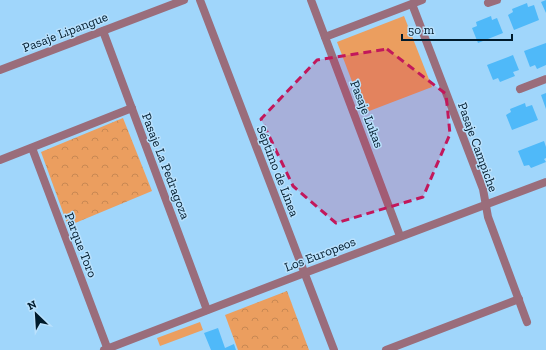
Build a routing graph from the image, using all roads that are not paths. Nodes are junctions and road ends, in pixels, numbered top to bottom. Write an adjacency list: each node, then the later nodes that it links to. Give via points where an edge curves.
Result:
1 (184, 0): 8 (street, Pasaje Lipangue)
2 (200, 0): 19 (street, Séptimo de Línea)
3 (311, 0): 9 (street, Pasaje Lukas)
4 (422, 0): 6 (street)
5 (497, 0): 7 (street)
6 (412, 4): 9 (street); 17 (street, Pasaje Campiche, via 483,189)
7 (488, 4)
8 (103, 31): 10 (street, Pasaje Lipangue); 13 (street, Pasaje La Pedragoza)
9 (325, 37): 18 (street, Pasaje Lukas)
10 (0, 70)
11 (546, 79): 12 (street)
12 (520, 89)
13 (132, 108): 14 (street); 21 (street, Pasaje La Pedragoza)
14 (32, 148): 15 (street); 23 (street, Parque Toro)
15 (0, 160)
16 (546, 182): 17 (street, Los Europeos)
17 (485, 205): 18 (street, Los Europeos); 20 (street, Pasaje Campiche)
18 (400, 236): 19 (street, Los Europeos)
19 (304, 273): 21 (street, Los Europeos); 24 (street, Séptimo de Línea)
20 (519, 299): 22 (street, Pasaje Campiche); 25 (street)
21 (207, 310): 23 (street, Los Europeos)
22 (527, 322)
23 (107, 349)
24 (334, 350)
25 (386, 350)

